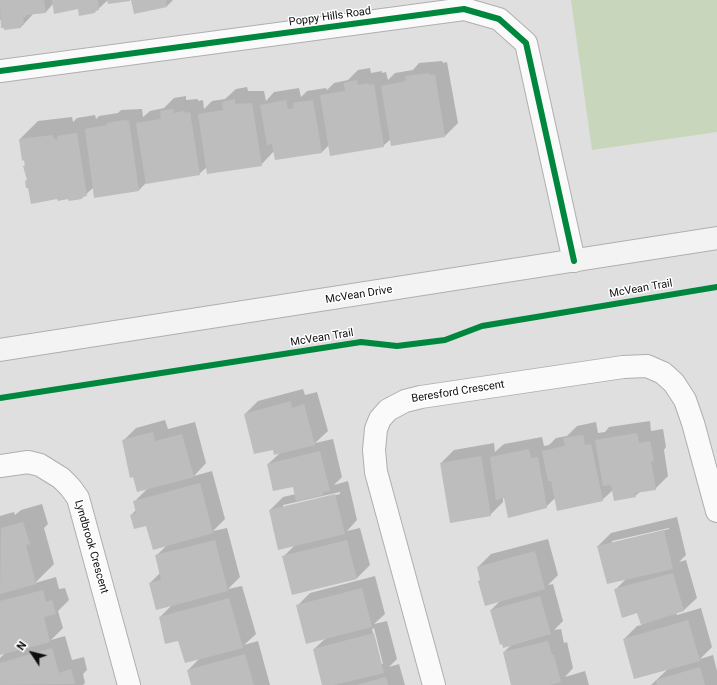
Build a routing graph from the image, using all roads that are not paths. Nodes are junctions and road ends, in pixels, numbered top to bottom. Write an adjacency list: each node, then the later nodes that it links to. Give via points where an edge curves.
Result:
1 (0, 71): 3 (street, Poppy Hills Road, via 464,9 500,19 526,43)
2 (717, 238): 3 (main road, McVean Drive)
3 (574, 261): 4 (main road, McVean Drive)
4 (0, 350)
5 (0, 466): 7 (street, Lyndbrook Crescent, via 28,462 40,465 61,478 78,498)
6 (717, 512): 8 (street, Beresford Crescent, via 685,400 674,383 662,373 647,366 623,367 421,397 404,401 388,410 376,429 376,472)
7 (129, 685)
8 (434, 685)

